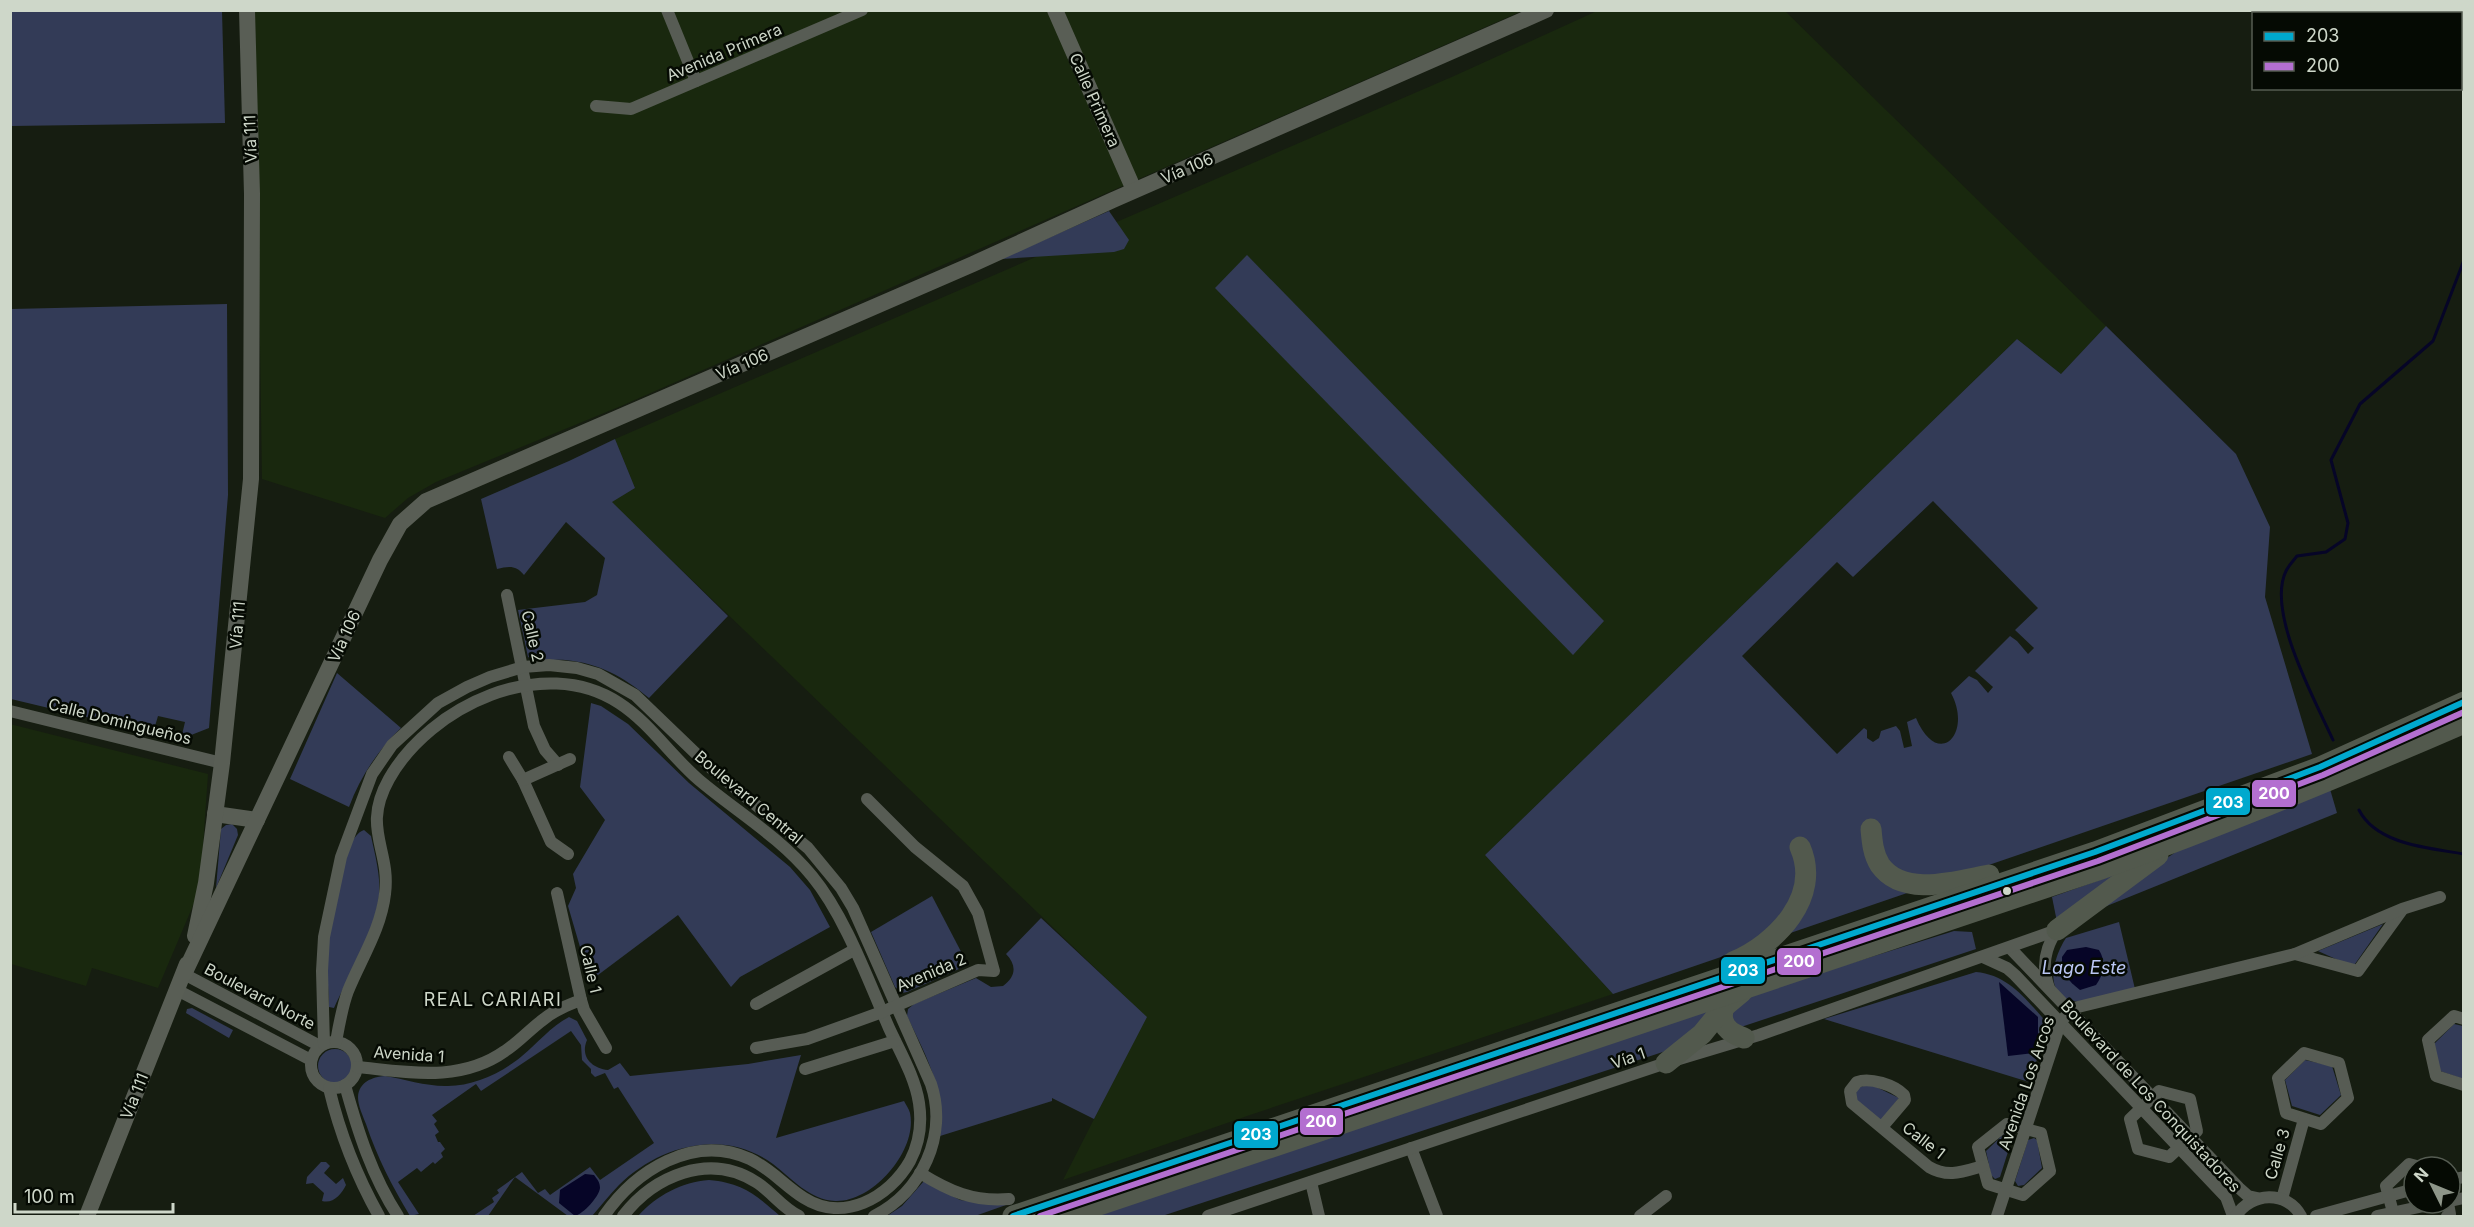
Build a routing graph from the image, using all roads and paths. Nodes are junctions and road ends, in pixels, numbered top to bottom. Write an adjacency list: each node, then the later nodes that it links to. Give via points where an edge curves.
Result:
1 (247, 10): 16 (main road, Vía 111, via 252,194 251,478)
2 (667, 10): 6 (street)
3 (861, 10): 6 (street, Avenida Primera)
4 (1055, 10): 8 (main road, Calle Primera)
5 (1546, 10): 8 (main road, Vía 106)
6 (696, 81): 7 (street, Avenida Primera, via 631,109)
7 (596, 106)
8 (1134, 190): 24 (main road, Vía 106, via 973,264 426,501 400,524 380,560)
9 (507, 595): 10 (street, Calle 2)
10 (522, 667): 11 (street, Calle 2); 21 (street, Boulevard Central, via 467,687 425,714 382,759); 26 (street, Boulevard Central, via 577,668 612,680 645,703 711,768)
11 (527, 685): 17 (street, Calle 2, via 534,726 545,750); 22 (street, Boulevard Central, via 485,697 436,727 396,768); 27 (street, Boulevard Central, via 574,685 620,704 695,776)
12 (2460, 709): 18 (highway); 28 (highway, via 2327,782)
13 (10, 711): 16 (street, Calle Domingueños)
14 (509, 757): 19 (street)
15 (570, 759): 17 (street)
16 (222, 763): 23 (main road, Vía 111)
17 (558, 765): 19 (street)
18 (2320, 767): 25 (highway, via 2025,868 1952,882 1915,885 1888,873 1875,855); 63 (highway, via 2095,852)
19 (523, 780): 30 (street, via 551,842)
20 (867, 799): 45 (street, Avenida 2, via 915,847 963,886 978,913 994,971 978,969)
21 (359, 809): 22 (street); 52 (street, Boulevard Central, via 339,865 324,937)
22 (376, 813): 52 (street, Boulevard Central, via 386,884 383,906)
23 (215, 814): 24 (main road); 39 (main road, Vía 111, via 202,907)
24 (257, 820): 39 (main road, Vía 106)
25 (1871, 829)
26 (787, 830): 27 (street); 45 (street, Boulevard Central, via 816,857 848,899)
27 (777, 840): 36 (street, Boulevard Central, via 824,891)
28 (2176, 842): 34 (highway); 40 (highway)
29 (1800, 847): 63 (highway, via 1806,872 1798,903 1788,923 1756,952)
30 (568, 854)
31 (557, 894): 43 (street, Calle 1)
32 (2440, 897): 33 (street, Avenida Los Arcos)
33 (2402, 909): 37 (street, Avenida Los Arcos); 37 (street, Avenida Los Arcos, via 2358,971)
34 (2057, 930): 35 (street, Vía 1); 42 (street, via 2044,965)
35 (2010, 948): 38 (street, Vía 1); 42 (street, Boulevard de Los Conquistadores)
36 (854, 950): 44 (street); 47 (street, Boulevard Central)
37 (2295, 954): 48 (street, Avenida Los Arcos, via 2074,1008)
38 (1983, 957): 48 (street, Boulevard de Los Conquistadores, via 2007,968); 50 (street, Vía 1)
39 (184, 974): 41 (main road, Vía 111); 52 (street, Boulevard Norte)
40 (1750, 986): 46 (highway); 97 (highway)
41 (177, 990): 55 (street, Boulevard Norte); 90 (main road, Vía 111)
42 (2050, 990): 48 (street, Boulevard de Los Conquistadores)
43 (580, 1000): 53 (street, Calle 1); 57 (street, Avenida 1, via 545,1017 494,1058 459,1072 436,1074)
44 (756, 1004)
45 (897, 1005): 47 (street, Avenida 2); 73 (street, Boulevard Central, via 936,1101 936,1132)
46 (1724, 1007): 50 (highway, via 1725,1026); 56 (highway, via 1702,1034)
47 (882, 1012): 51 (street, Boulevard Central); 54 (street, Avenida 2, via 807,1039)
48 (2066, 1017): 62 (street, Boulevard de Los Conquistadores); 64 (street, Boulevard de Los Conquistadores); 67 (street, Avenida Los Arcos)
49 (2463, 1019): 59 (street, via 2454,1016 2428,1040 2436,1076)
50 (1744, 1038): 56 (street, Vía 1)
51 (895, 1041): 58 (street); 71 (street, Boulevard Central, via 920,1105)
52 (326, 1044): 55 (street); 57 (street, via 343,1043 354,1053)
53 (606, 1048)
54 (756, 1048)
55 (311, 1060): 61 (street, via 315,1080)
56 (1666, 1063): 69 (street, Vía 1)
57 (357, 1066): 60 (street, via 356,1074)
58 (805, 1070)
59 (2463, 1084)
60 (345, 1086): 61 (street); 79 (street, via 359,1136)
61 (329, 1088): 82 (street, via 339,1129)
62 (2152, 1098): 64 (street); 68 (street, Boulevard de Los Conquistadores); 68 (street, via 2159,1091 2190,1099 2197,1131)
63 (1348, 1104): 88 (highway)
64 (2142, 1107): 70 (street, Boulevard de Los Conquistadores); 70 (street, via 2130,1119 2138,1149 2169,1157)
65 (2304, 1119): 65 (street, via 2321,1124 2348,1098 2339,1063 2304,1053 2278,1078 2286,1113); 87 (street, Calle 3)
66 (1882, 1127): 66 (street, Calle 1, via 1852,1103 1850,1091 1857,1082 1870,1080 1904,1095 1905,1100); 74 (street, Calle 1, via 1940,1173 1951,1175)
67 (2026, 1129): 74 (street, via 2007,1124 1978,1147); 81 (street, Avenida Los Arcos); 81 (street, via 2041,1133 2050,1171 2023,1195)
68 (2190, 1138): 70 (street); 86 (street, Boulevard de Los Conquistadores, via 2239,1188)
69 (1411, 1148): 80 (street, Vía 1); 100 (street)
70 (2180, 1148): 103 (street, Boulevard de Los Conquistadores, via 2226,1197)
71 (914, 1152): 73 (street); 77 (street, Boulevard Central)
72 (692, 1154): 75 (street); 77 (street, Boulevard Central, via 720,1152 741,1156 766,1168 802,1198 836,1209 870,1200); 93 (street, Boulevard Central, via 668,1159 640,1176)
73 (928, 1159): 78 (street, Boulevard Central)
74 (1983, 1166): 81 (street, via 1988,1184)
75 (695, 1169): 94 (street, via 651,1189); 95 (street, via 723,1170 748,1178)
76 (2402, 1171): 84 (street, via 2386,1186)
77 (902, 1173): 78 (street)
78 (917, 1177): 88 (street, via 964,1196); 96 (street, Boulevard Central, via 897,1200)
79 (378, 1181): 82 (street); 92 (street)
80 (1311, 1182): 98 (street, Vía 1); 99 (street)
81 (2006, 1189): 102 (street, Avenida Los Arcos)
82 (365, 1192): 91 (street)
83 (2402, 1192): 84 (street)
84 (2388, 1195): 89 (street); 105 (street)
85 (1666, 1196): 101 (street)
86 (2257, 1198): 87 (street); 103 (street)
87 (2282, 1199): 104 (street)
88 (1011, 1208)
89 (2393, 1215): 106 (street)
90 (87, 1216)
91 (379, 1216)
92 (398, 1216)
93 (604, 1216)
94 (623, 1216)
95 (799, 1216)
96 (874, 1216)
97 (1066, 1216)
98 (1208, 1216)
99 (1319, 1216)
100 (1437, 1216)
101 (1640, 1216)
102 (1997, 1216)
103 (2235, 1216)
104 (2301, 1216)
105 (2316, 1216)
106 (2377, 1216)

